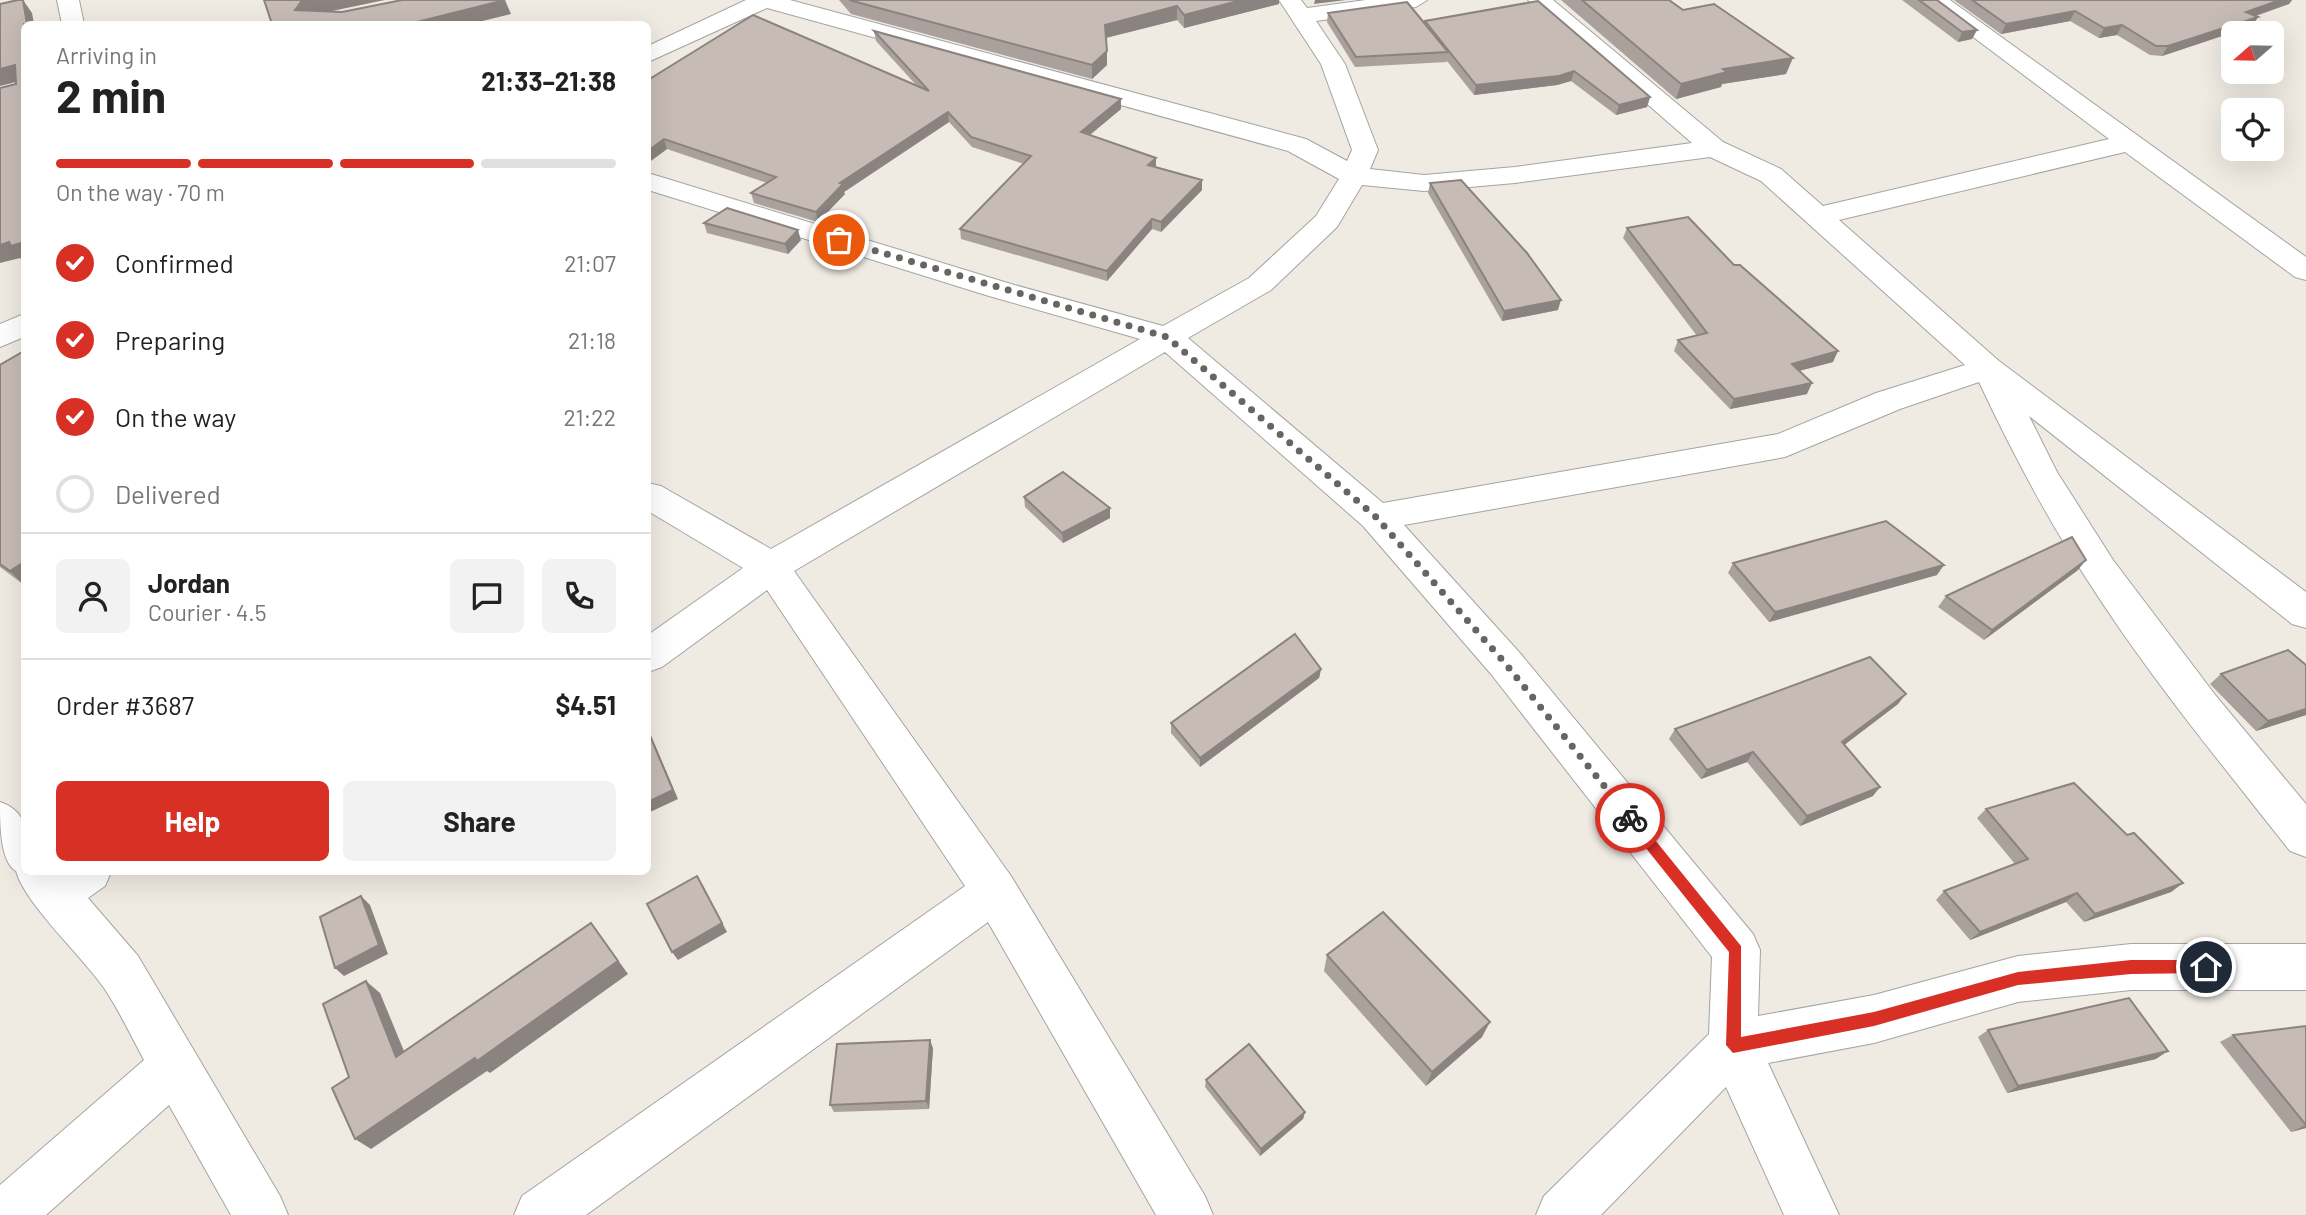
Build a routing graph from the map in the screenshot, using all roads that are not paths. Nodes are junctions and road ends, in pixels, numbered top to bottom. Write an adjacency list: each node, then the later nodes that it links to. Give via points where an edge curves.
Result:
1 (68, 0): 7 (street)
2 (764, 0): 8 (street); 11 (street, via 1297,145)
3 (1416, 0): 6 (street)
4 (1539, 0): 10 (street)
5 (1935, 0): 9 (street)
6 (1296, 8): 11 (street, via 1333,64 1365,150)
7 (72, 21)
8 (651, 54)
9 (2132, 142): 13 (street); 14 (street)
10 (1714, 148): 11 (street, via 1424,183); 13 (street, via 1771,175)
11 (1354, 176): 17 (street, via 1327,221 1260,284)
12 (651, 182): 17 (street)
13 (1819, 216): 18 (street)
14 (2306, 271)
15 (21, 326): 16 (street)
16 (0, 337)
17 (1167, 337): 20 (street); 21 (street)
18 (1988, 368): 20 (street, via 1888,401 1785,445); 22 (street); 25 (street, via 2041,475 2100,570 2201,708)
19 (651, 497): 21 (street)
20 (1376, 517): 30 (street, via 1505,663 1736,950)
21 (771, 567): 23 (street); 28 (street)
22 (2306, 613)
23 (651, 654)
24 (0, 821): 26 (street)
25 (2306, 837)
26 (21, 850)
27 (61, 879): 31 (street)
28 (995, 891): 34 (street); 35 (street)
29 (2306, 967): 30 (street, via 2131,967 2018,979 1874,1019)
30 (1733, 1045): 36 (street); 37 (street)
31 (175, 1066): 32 (street); 33 (street)
32 (6, 1215)
33 (261, 1215)
34 (541, 1215)
35 (1186, 1215)
36 (1563, 1215)
37 (1812, 1215)

